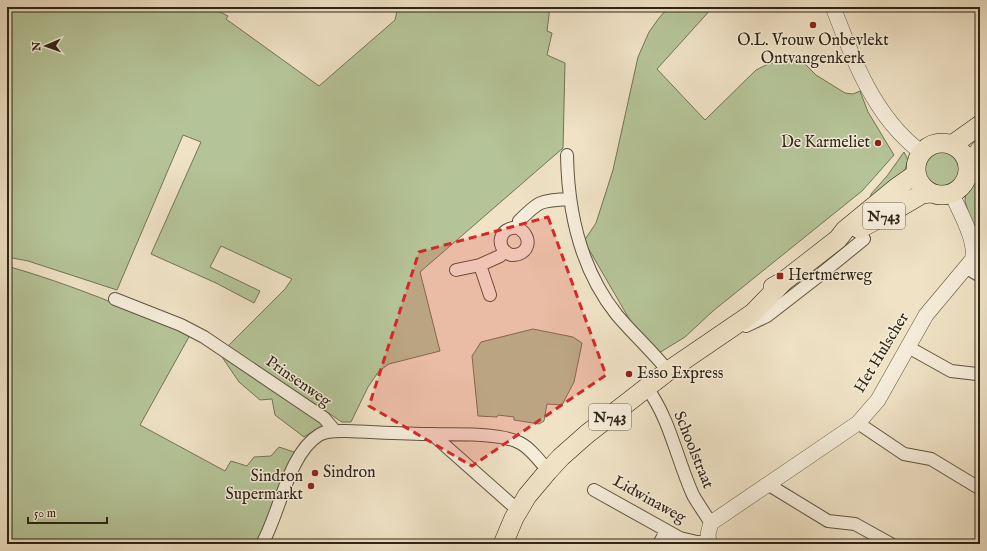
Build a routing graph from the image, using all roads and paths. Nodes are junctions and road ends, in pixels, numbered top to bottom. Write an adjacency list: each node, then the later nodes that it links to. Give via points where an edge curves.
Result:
1 (834, 7): 5 (street, via 872,96 909,143)
2 (980, 125): 3 (main road)
3 (952, 145): 5 (main road, via 932,144); 7 (main road, via 962,153)
4 (980, 150): 7 (main road)
5 (922, 152): 8 (main road, via 917,160)
6 (567, 155): 11 (street)
7 (968, 166): 10 (main road, via 966,180)
8 (916, 174): 9 (main road, N743, via 920,185); 13 (main road, N743, via 845,230)
9 (930, 193): 10 (main road, N743, via 944,196); 13 (main road, N743, via 922,194)
10 (952, 194): 17 (street, Het Hulscher, via 972,243 974,255)
11 (570, 199): 12 (street, via 547,200 536,204 519,221); 27 (street, via 578,238 603,295 617,315)
12 (518, 228): 15 (street, via 508,229 503,234 501,245); 15 (street, via 527,237 528,242 524,251 511,255)
13 (838, 239): 19 (main road, N743)
14 (864, 239): 19 (street)
15 (505, 251): 16 (street, via 500,256)
16 (480, 264): 18 (street); 22 (street)
17 (967, 268): 20 (street); 25 (street, Het Hulscher, via 926,315)
18 (456, 270)
19 (811, 272): 21 (main road, N743); 24 (street, via 767,316 743,327)
20 (980, 276)
21 (784, 281): 24 (main road, N743, via 753,313); 26 (main road, N743, via 722,322)
22 (490, 296)
23 (115, 299): 31 (street, Prinsenweg, via 181,325 204,338 324,418)
24 (733, 326): 26 (main road, N743)
25 (908, 347): 28 (street, via 951,371); 30 (street, Het Hulscher, via 878,400)
26 (689, 356): 27 (main road, N743)
27 (668, 371): 29 (main road, N743)
28 (980, 376)
29 (647, 388): 33 (main road, N743, via 587,434); 38 (street, Schoolstraat, via 670,430 694,495)
30 (858, 423): 34 (street, Het Hulscher); 35 (street, via 904,454 931,459)
31 (334, 431): 32 (street); 41 (street, Prinsenweg, via 319,435 300,455 290,472 269,532)
32 (432, 434): 33 (street, via 471,434 513,440 524,445); 37 (street)
33 (548, 470): 37 (main road, N743)
34 (769, 485): 38 (street, Het Hulscher); 44 (street, via 828,520 855,524)
35 (979, 488)
36 (594, 490): 39 (street, Lidwinaweg)
37 (518, 509): 42 (main road, N743)
38 (711, 523): 40 (street)
39 (666, 531): 40 (street, Lidwinaweg, via 680,538); 43 (street)
40 (709, 543)
41 (262, 544)
42 (502, 544)
43 (659, 544)
44 (891, 544)

